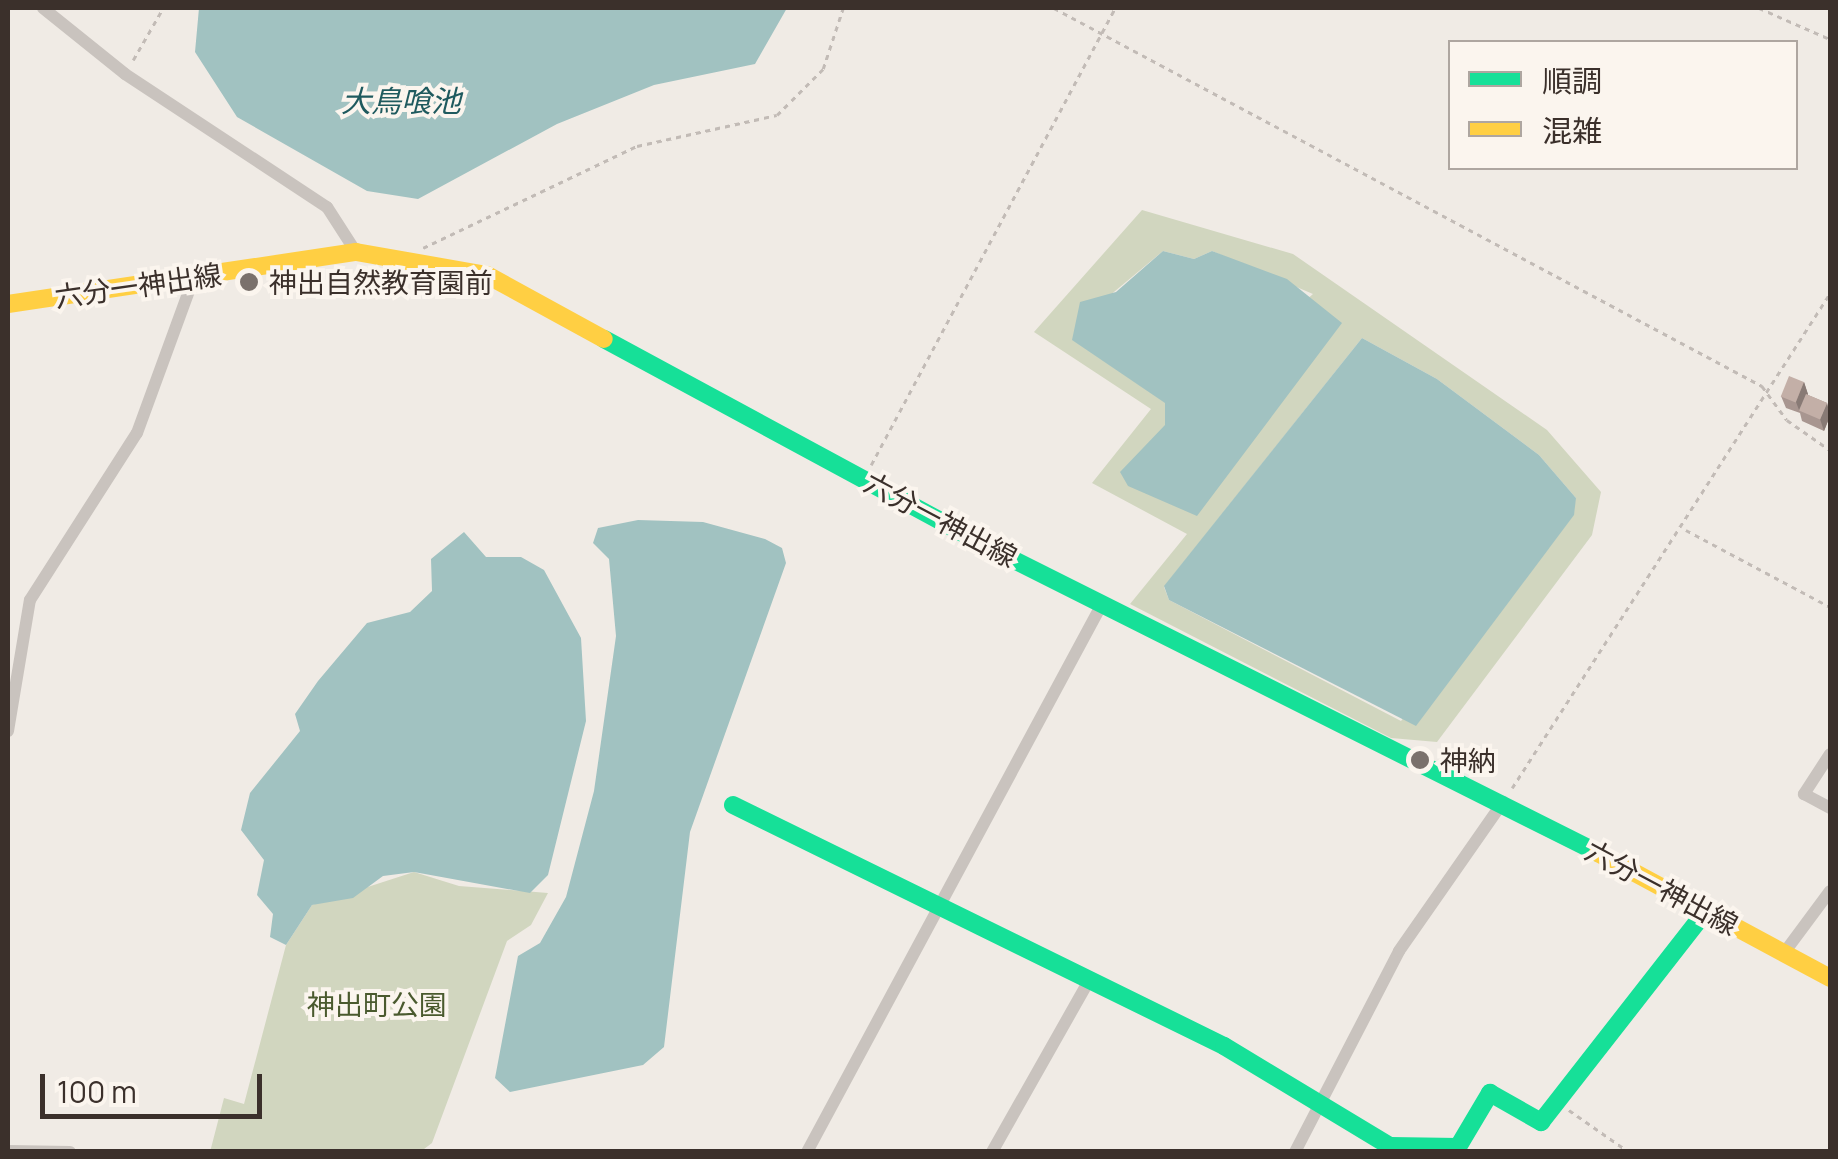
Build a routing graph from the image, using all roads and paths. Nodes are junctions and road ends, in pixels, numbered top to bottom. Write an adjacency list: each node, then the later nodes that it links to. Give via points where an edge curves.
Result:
1 (43, 8): 9 (street)
2 (163, 8): 9 (path)
3 (843, 8): 11 (path, via 823,69 777,114 637,146 441,234)
4 (1054, 8): 7 (path)
5 (1115, 8): 7 (path)
6 (1758, 8): 8 (path)
7 (1101, 33): 15 (path); 17 (path)
8 (1830, 39)
9 (125, 74): 10 (street, via 327,206)
10 (356, 252): 11 (main road, 六分一神出線); 12 (main road, 六分一神出線)
11 (414, 256): 17 (main road, 六分一神出線, via 525,290)
12 (193, 280): 14 (main road, 六分一神出線); 21 (street, via 137,433 30,600)
13 (1830, 293): 15 (path)
14 (8, 304)
15 (1772, 396): 16 (path, via 1787,420); 18 (path)
16 (1830, 450)
17 (864, 478): 19 (main road, 六分一神出線)
18 (1685, 529): 20 (path); 23 (path)
19 (1102, 604): 23 (main road, 六分一神出線); 27 (street)
20 (1830, 608)
21 (8, 731)
22 (1830, 754): 25 (street, via 1804,794)
23 (1503, 802): 28 (main road, 六分一神出線); 32 (street, via 1399,951)
24 (733, 805): 27 (main road)
25 (1830, 808)
26 (1830, 891): 29 (street)
27 (940, 909): 31 (main road); 36 (street)
28 (1706, 911): 29 (main road, 六分一神出線); 33 (main road)
29 (1784, 953): 30 (main road, 六分一神出線)
30 (1830, 978)
31 (1087, 984): 32 (main road, via 1224,1046); 37 (street)
32 (1318, 1102): 33 (main road, via 1390,1146 1458,1148 1490,1092 1541,1122); 38 (street)
33 (1560, 1103): 39 (path)
34 (8, 1151): 35 (street)
35 (70, 1152)
36 (807, 1152)
37 (992, 1152)
38 (1296, 1152)
39 (1630, 1152)

